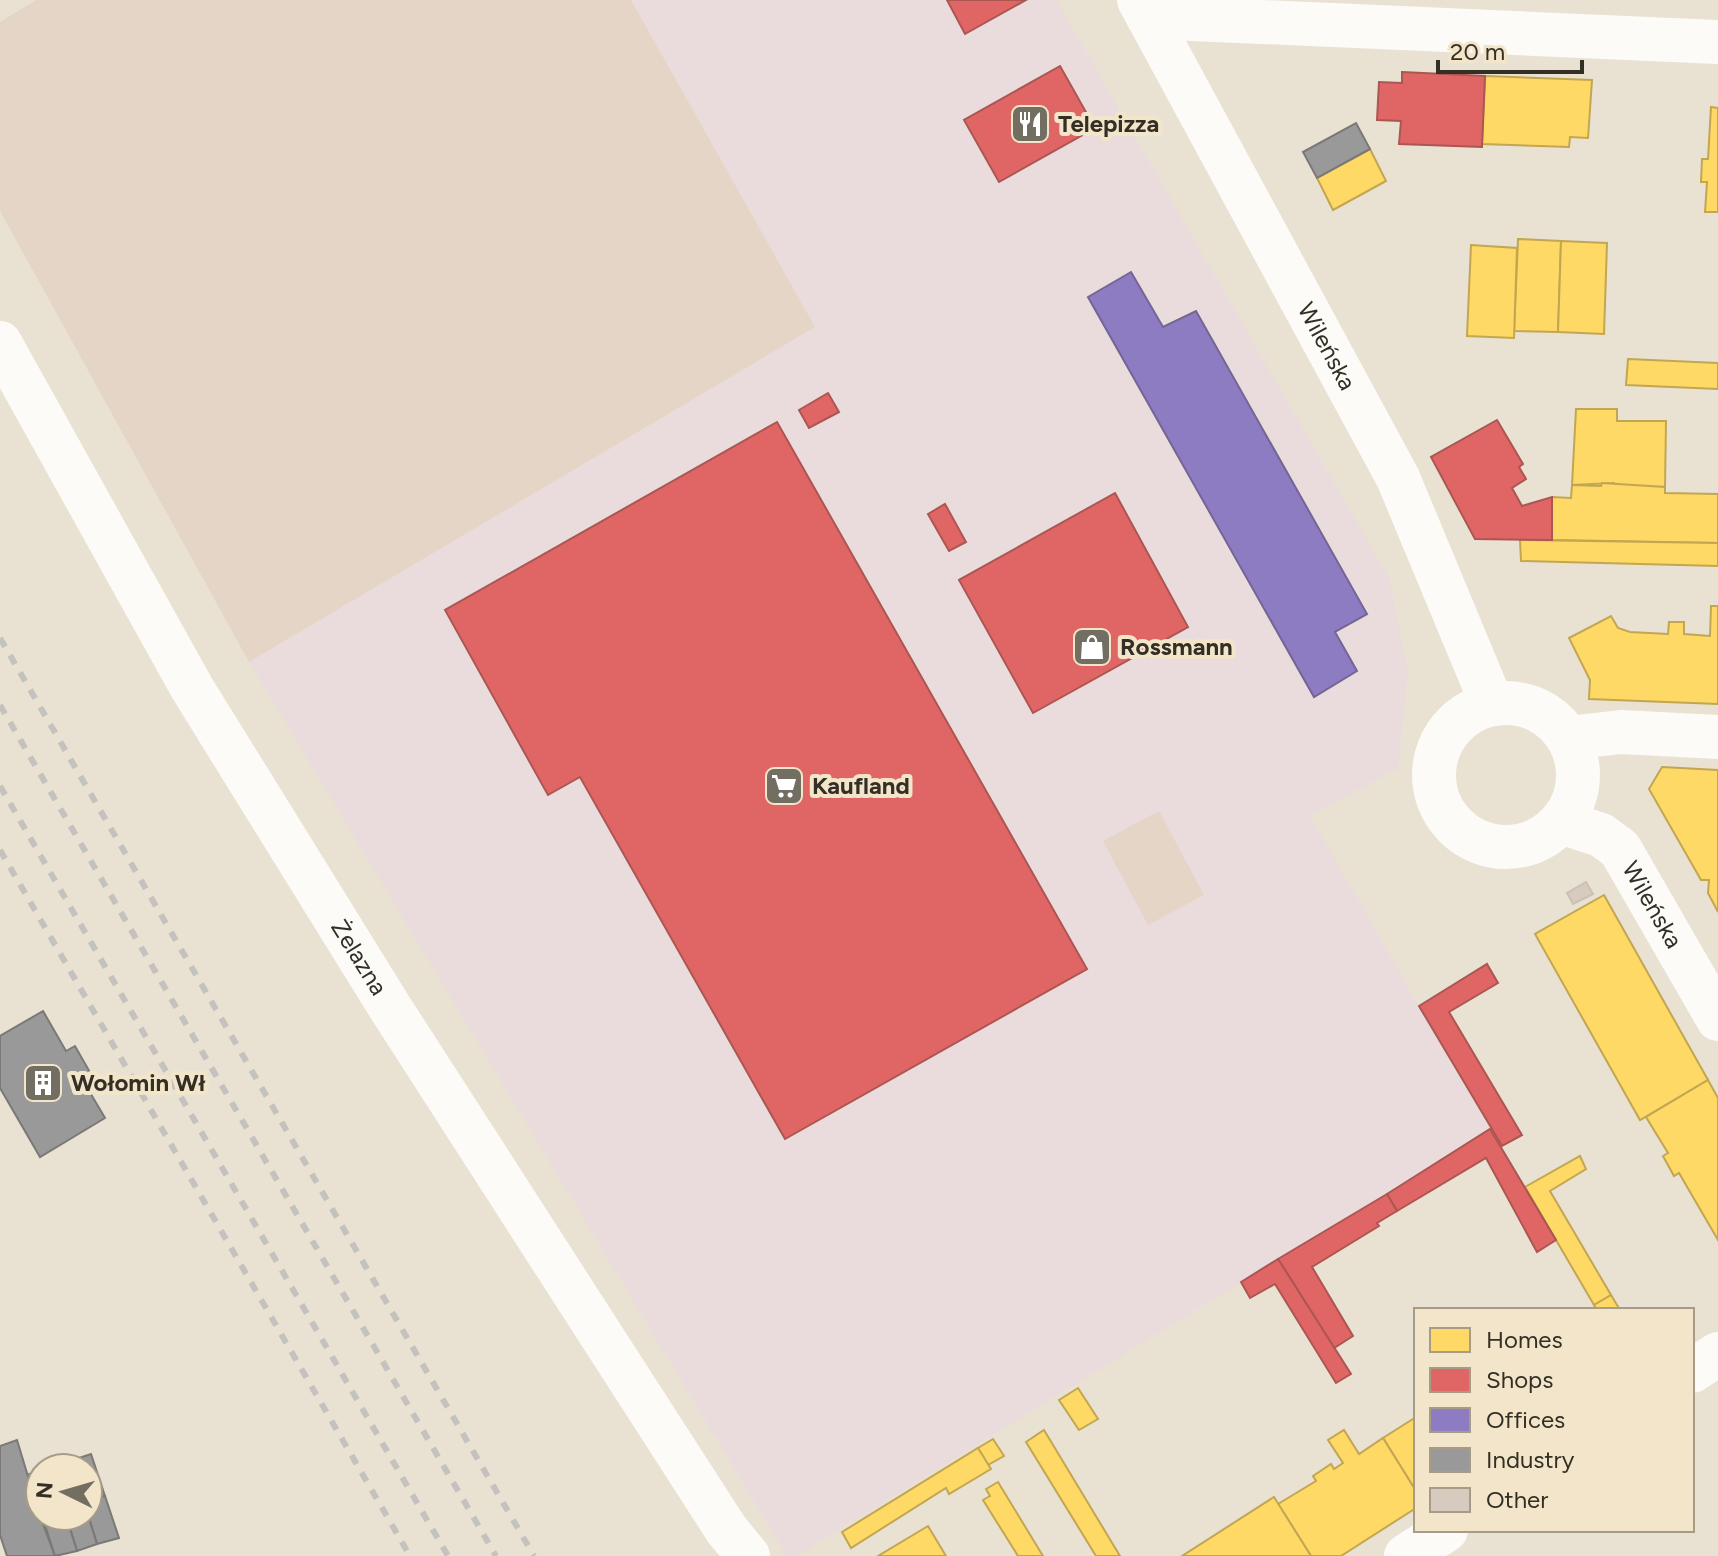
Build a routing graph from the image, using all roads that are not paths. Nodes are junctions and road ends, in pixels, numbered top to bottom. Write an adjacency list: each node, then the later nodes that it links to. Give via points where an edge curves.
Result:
1 (1144, 8): 2 (street); 4 (street, Wileńska, via 1398,478)
2 (1718, 42)
3 (0, 343): 12 (street, Żelazna, via 200,702 408,1035)
4 (1492, 704): 6 (street, via 1527,705 1557,724); 7 (street, via 1456,722 1440,747 1433,776 1444,813 1471,838 1509,847 1546,835)
5 (1718, 737): 6 (street, via 1621,732)
6 (1568, 738): 7 (street, via 1578,772)
7 (1561, 822): 8 (street, Wileńska, via 1601,835 1620,849)
8 (1718, 1019)
9 (1718, 1354): 10 (street)
10 (1694, 1370)
11 (1443, 1532): 13 (street)
12 (748, 1556)
13 (1406, 1556)

